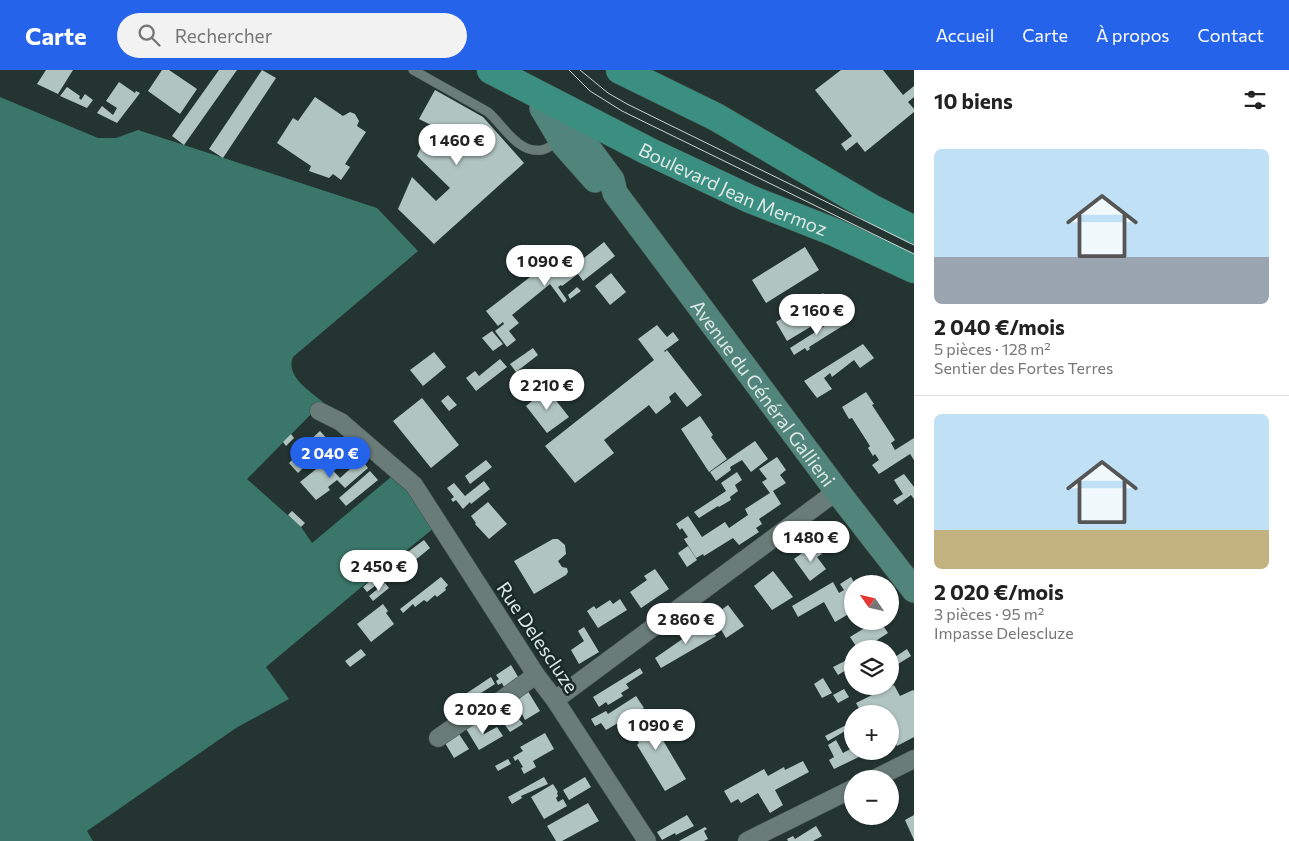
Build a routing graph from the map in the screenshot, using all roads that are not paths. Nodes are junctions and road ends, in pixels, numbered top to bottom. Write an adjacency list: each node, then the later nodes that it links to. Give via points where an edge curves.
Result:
1 (413, 70): 5 (lane, via 488,112 507,133 529,149 541,150)
2 (491, 70): 4 (main road, Boulevard Jean Mermoz)
3 (620, 70): 7 (main road, via 716,117)
4 (534, 83): 5 (street, Avenue du Général Gallieni); 6 (street, Avenue du Général Gallieni, via 612,180); 8 (main road, Boulevard Jean Mermoz, via 648,151)
5 (561, 139): 6 (street, Avenue du Général Gallieni, via 589,174)
6 (615, 193): 10 (street, Avenue du Général Gallieni)
7 (914, 230)
8 (914, 269)
9 (319, 411): 12 (street, Rue Delescluze, via 341,422 414,485)
10 (837, 491): 11 (street, Avenue du Général Gallieni); 13 (street)
11 (914, 590)
12 (536, 675): 13 (street, Rue Delescluze); 14 (street)
13 (555, 700): 18 (street, Rue Delescluze)
14 (438, 738)
15 (914, 759): 16 (street)
16 (892, 770)
17 (844, 793): 19 (street)
18 (647, 841)
19 (747, 841)

